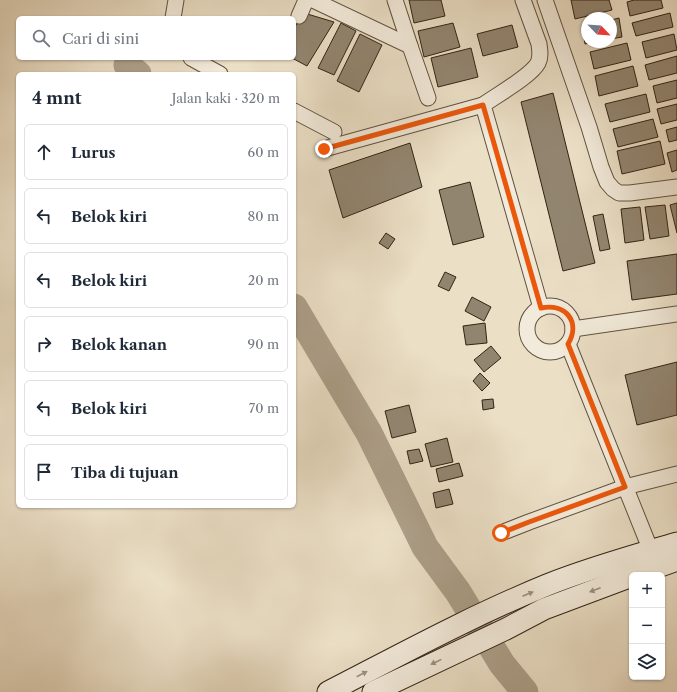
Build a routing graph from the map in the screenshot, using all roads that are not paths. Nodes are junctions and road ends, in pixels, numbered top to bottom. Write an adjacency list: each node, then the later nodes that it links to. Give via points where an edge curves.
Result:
1 (176, 0): 7 (street)
2 (306, 0): 8 (street)
3 (314, 0): 9 (street)
4 (395, 0): 9 (street)
5 (523, 0): 13 (street, via 539,44 538,62 527,75)
6 (545, 0): 17 (street, via 607,182 620,193 630,194)
7 (173, 16)
8 (299, 16)
9 (410, 46): 12 (street)
10 (195, 60): 11 (street)
11 (216, 72)
12 (428, 98)
13 (483, 105): 16 (street); 18 (street)
14 (296, 112): 15 (street)
15 (334, 132)
16 (324, 149)
17 (677, 187)
18 (541, 308): 20 (street, via 559,308 571,320); 21 (street, via 535,311 528,323 528,337 531,343 542,352 550,353 563,349)
19 (677, 314): 20 (street)
20 (573, 329): 21 (street)
21 (568, 344): 23 (street)
22 (677, 474): 23 (street)
23 (625, 487): 24 (street); 25 (street)
24 (642, 530)
25 (501, 533)
26 (677, 543): 30 (street, one-way to 26, via 459,625 548,585)
27 (677, 560): 28 (street)
28 (643, 572)
29 (629, 577): 31 (street, one-way to 31, via 544,609)
30 (328, 692)
31 (374, 692)

